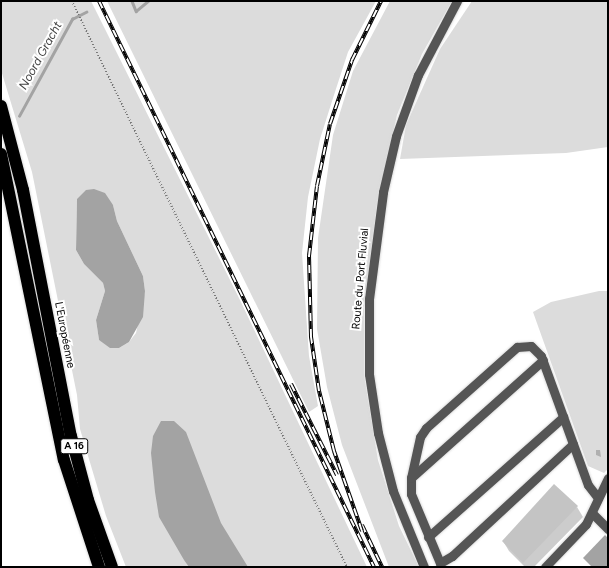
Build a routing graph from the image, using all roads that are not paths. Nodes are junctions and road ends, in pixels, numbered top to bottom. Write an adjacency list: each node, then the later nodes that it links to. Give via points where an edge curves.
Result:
1 (457, 1): 15 (street, Route du Port Fluvial, via 429,51 397,132 382,198 369,299 369,374 377,428 393,491)
2 (1, 106): 14 (highway, L'Européenne / A 16, via 23,190 72,441)
3 (1, 154): 13 (highway, A 16, via 56,425 72,488)
4 (542, 360): 5 (street); 7 (street); 7 (street, via 537,350 529,346 512,350 423,431)
5 (563, 417): 6 (street); 12 (street)
6 (573, 444): 9 (street, via 588,485); 12 (street, via 450,558 440,563)
7 (411, 478): 12 (street, via 412,499)
8 (608, 478): 9 (street)
9 (598, 498): 10 (street)
10 (592, 513): 11 (street); 16 (street, via 582,529)
11 (608, 529)
12 (428, 537)
13 (98, 567)
14 (112, 567)
15 (424, 567)
16 (545, 567)

